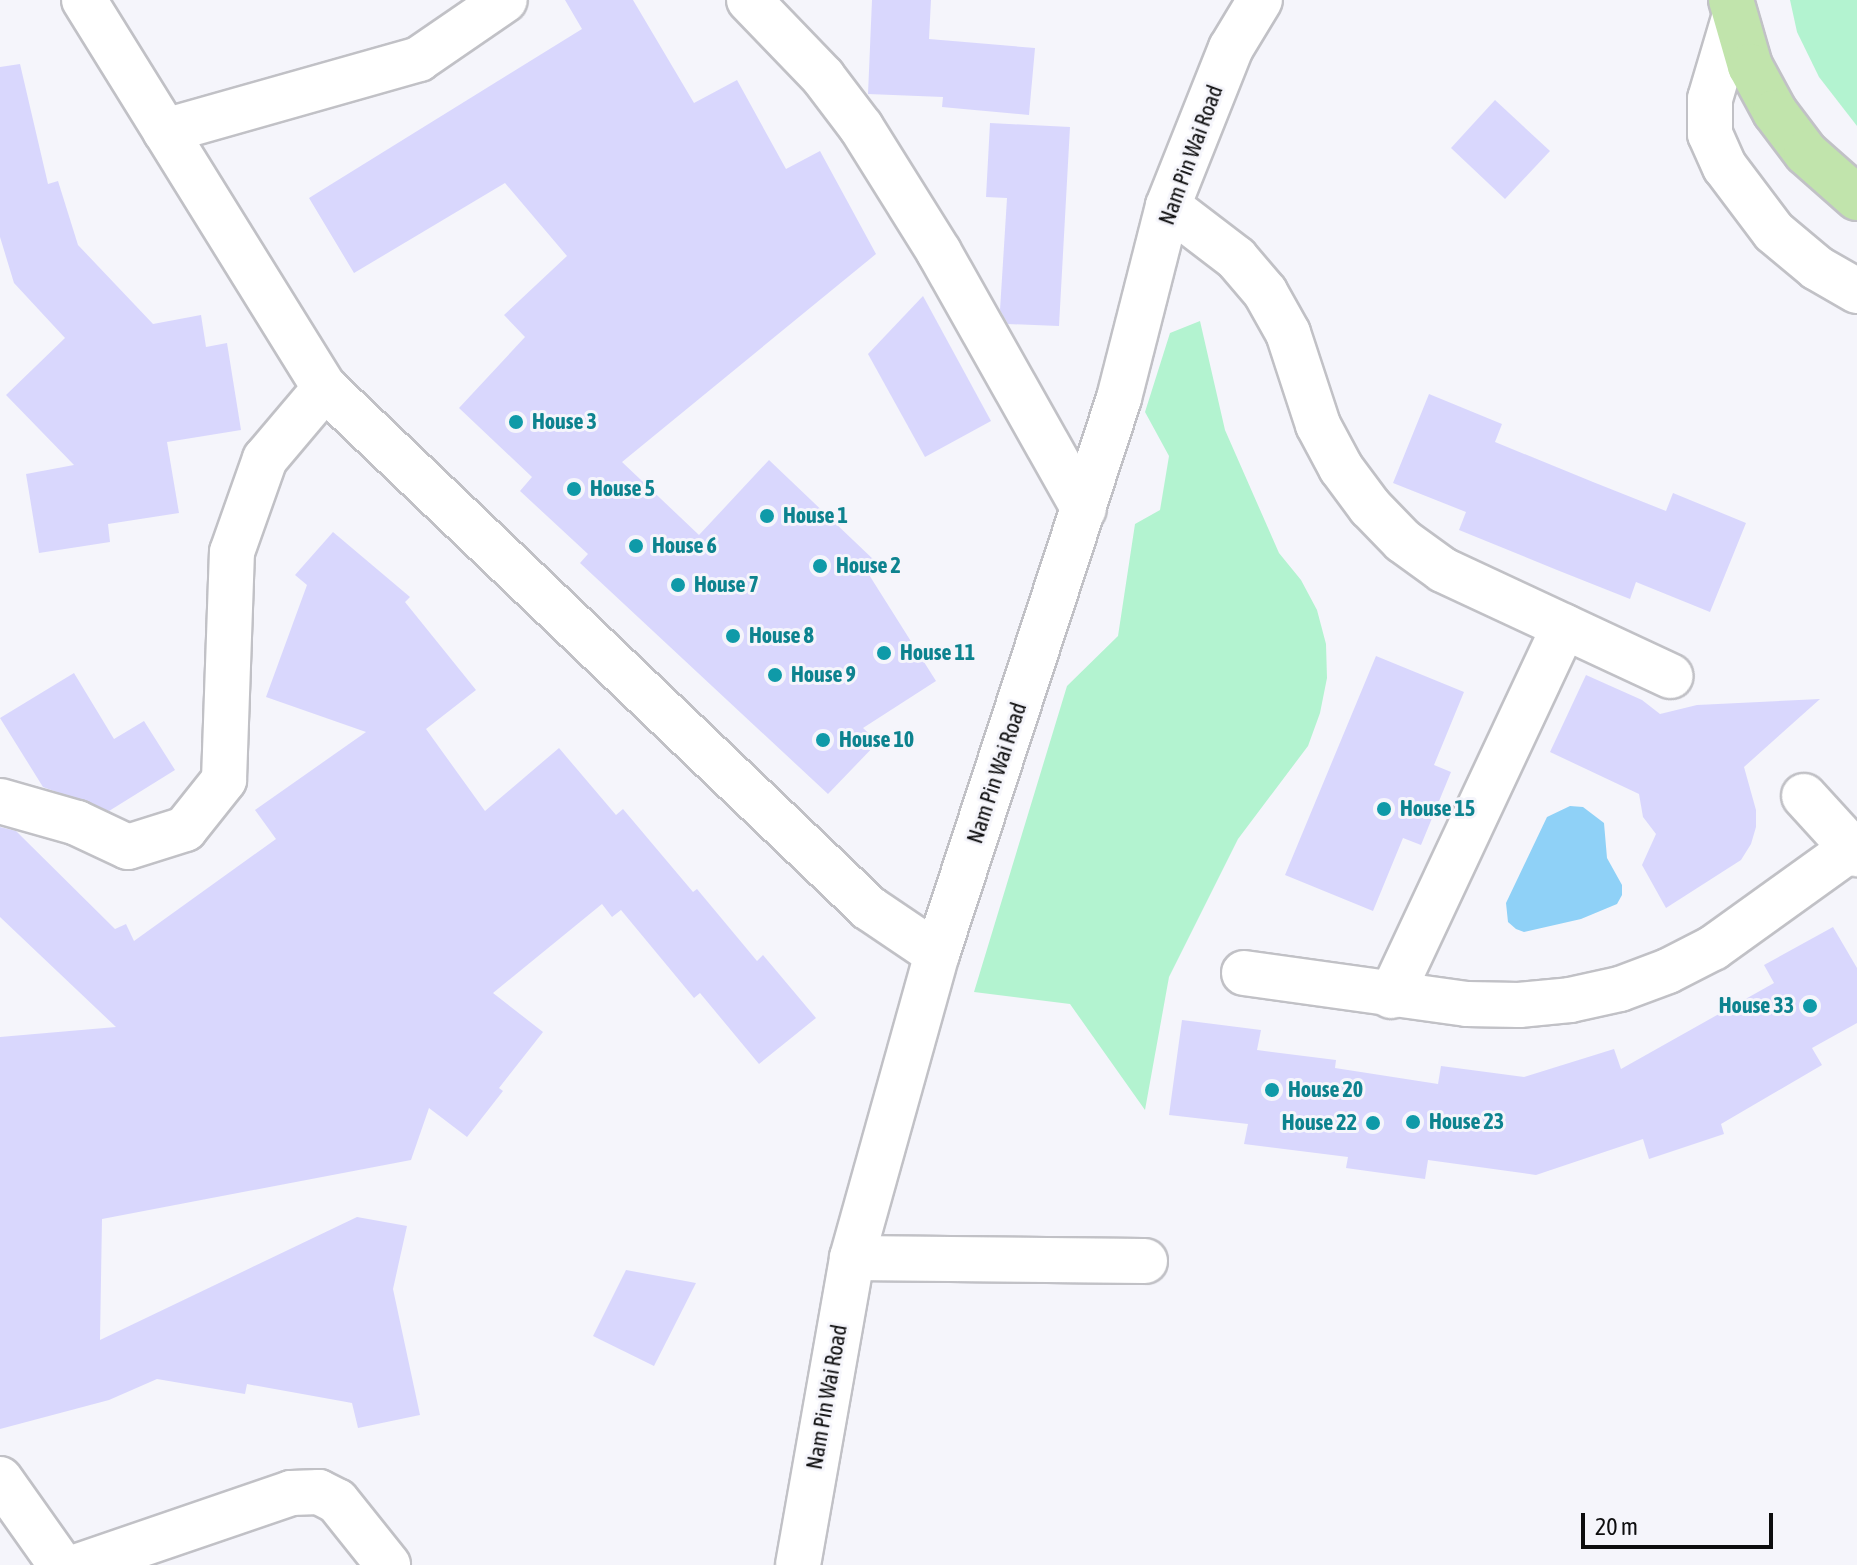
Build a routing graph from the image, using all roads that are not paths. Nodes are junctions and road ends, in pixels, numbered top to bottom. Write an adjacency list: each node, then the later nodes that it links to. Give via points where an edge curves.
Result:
1 (84, 0): 6 (street)
2 (505, 0): 6 (street, via 419,59)
3 (749, 0): 11 (street, via 823,77 861,127 939,252)
4 (1260, 0): 8 (street, Nam Pin Wai Road, via 1231,48)
5 (1732, 9): 7 (main road, via 1750,66 1775,112 1806,153); 9 (street, via 1710,99 1710,134 1725,167 1774,232 1817,268)
6 (165, 131): 10 (street)
7 (1857, 198)
8 (1168, 206): 11 (street, Nam Pin Wai Road, via 1119,398); 12 (street, via 1236,258 1265,292 1288,333 1318,425 1370,507 1403,541 1443,570)
9 (1857, 291)
10 (325, 388): 15 (street, via 265,459 232,552 224,780 185,829 128,847 77,823); 17 (street, via 869,908)
11 (1084, 509): 17 (street, Nam Pin Wai Road)
12 (1564, 626): 13 (street); 19 (street)
13 (1670, 676)
14 (1804, 796): 16 (street)
15 (0, 801)
16 (1854, 851): 19 (street, via 1713,948 1620,989 1519,1005)
17 (937, 954): 20 (street, Nam Pin Wai Road)
18 (1244, 973): 19 (street)
19 (1391, 996)
20 (852, 1258): 21 (street); 26 (street, Nam Pin Wai Road)
21 (1145, 1261)
22 (0, 1479): 23 (street)
23 (61, 1565)
24 (81, 1565): 25 (street, via 291,1493 319,1492 337,1501)
25 (388, 1565)
26 (798, 1565)

